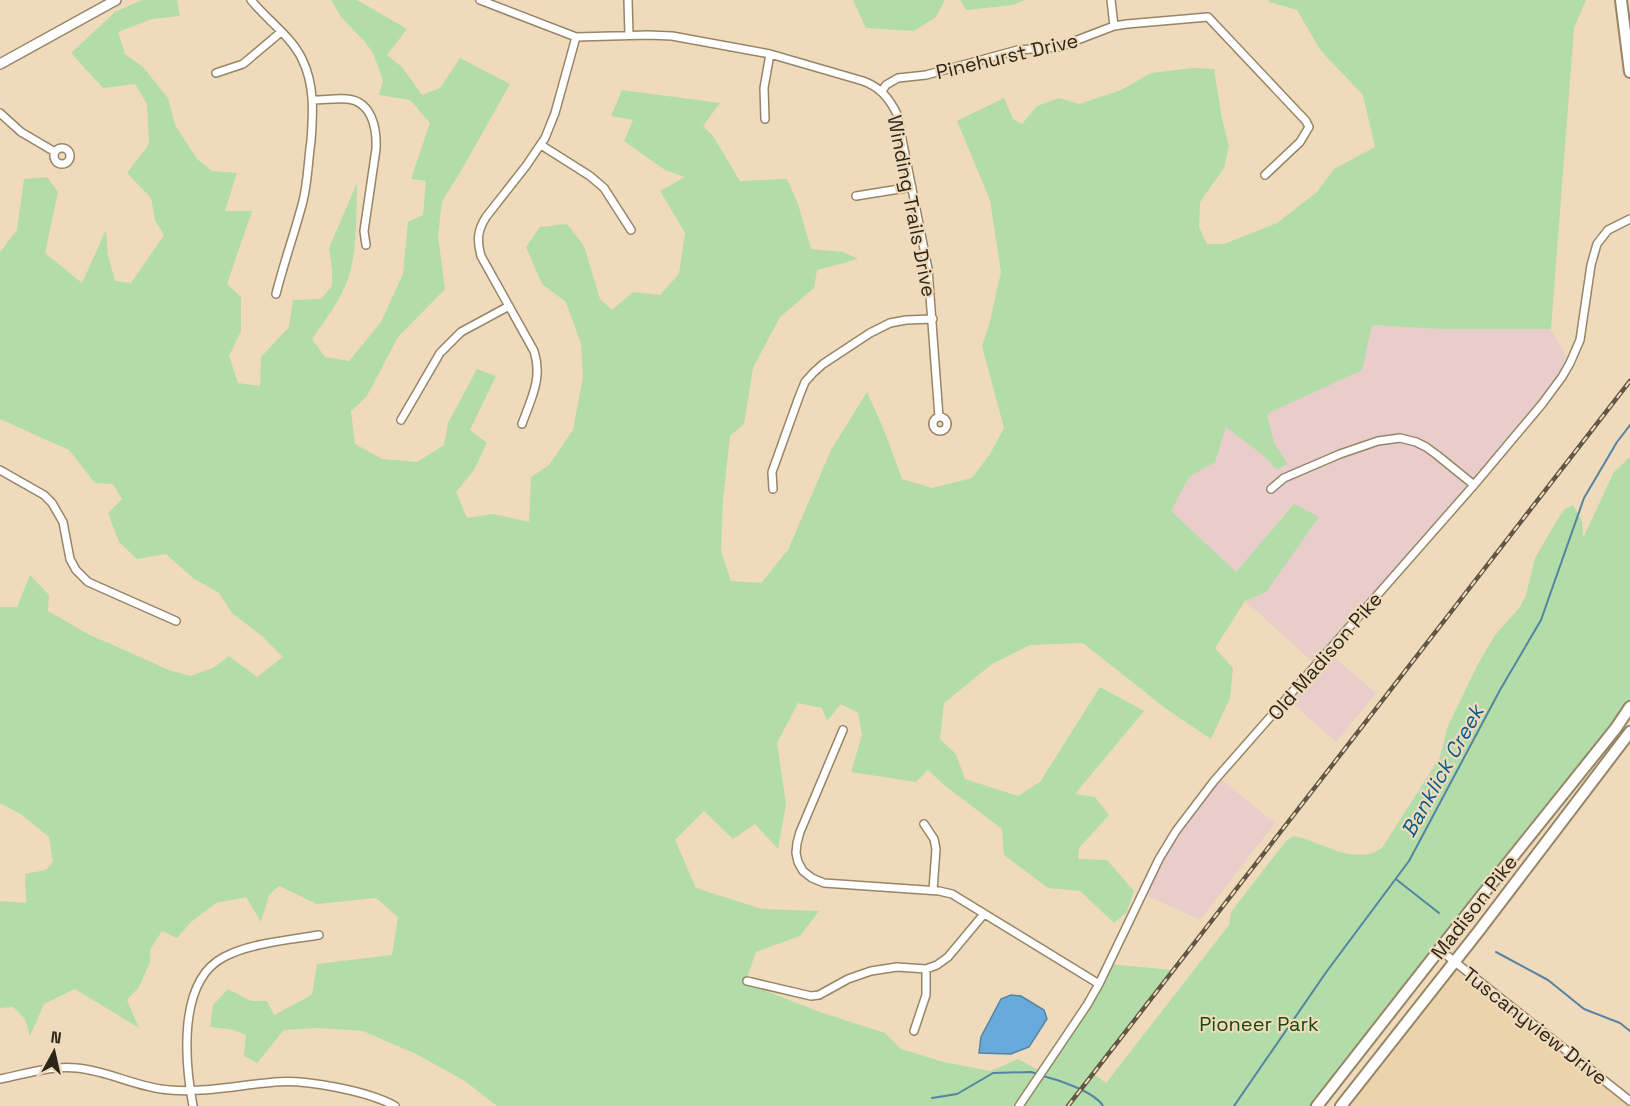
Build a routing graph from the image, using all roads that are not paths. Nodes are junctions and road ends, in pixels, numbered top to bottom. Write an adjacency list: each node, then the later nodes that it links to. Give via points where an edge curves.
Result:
1 (116, 0): 12 (street)
2 (251, 0): 8 (street)
3 (480, 0): 10 (street, Winding Trails Drive)
4 (628, 0): 9 (street)
5 (1112, 0): 7 (street)
6 (1621, 0): 13 (main road)
7 (1114, 26): 15 (street, Pinehurst Drive, via 1059,46 1018,50 926,75 898,78); 21 (street, Pinehurst Drive, via 1208,17 1309,127 1300,142)
8 (280, 32): 14 (street, via 243,64); 16 (street, via 302,59)
9 (629, 35): 10 (street, Winding Trails Drive); 11 (street, Winding Trails Drive, via 672,36)
10 (576, 37): 19 (street, via 555,113)
11 (770, 54): 15 (street, Winding Trails Drive, via 863,81); 18 (street, via 764,88)
12 (0, 64)
13 (1630, 72)
14 (216, 73)
15 (882, 91): 22 (street, Winding Trails Drive, via 897,114)
16 (313, 100): 26 (street, via 348,99 366,109 373,120 376,149 363,231); 27 (street, via 303,200)
17 (0, 113): 20 (street, via 21,132)
18 (765, 119)
19 (541, 145): 25 (street, via 604,188); 28 (street, via 486,217 478,239 481,256)
20 (55, 152)
21 (1265, 175)
22 (912, 187): 23 (street); 29 (street, Winding Trails Drive)
23 (856, 196)
24 (1630, 219): 34 (street, Old Madison Pike, via 1608,230 1597,244 1581,333 1570,363 1542,404)
25 (630, 230)
26 (366, 245)
27 (276, 294)
28 (509, 306): 31 (street, via 461,332 440,352); 32 (street, via 538,365 537,382)
29 (933, 319): 30 (street, Winding Trails Drive); 35 (street, via 890,323 813,372 799,398 772,472)
30 (939, 417)
31 (401, 420)
32 (522, 424)
33 (0, 470): 37 (street, via 52,503 63,522 70,559 88,582)
34 (1474, 485): 36 (street, via 1426,447 1400,438 1341,454 1284,478); 49 (street, Old Madison Pike, via 1218,777 1179,827 1159,859)
35 (773, 489)
36 (1271, 489)
37 (176, 621)
38 (1630, 707): 45 (main road, Madison Pike)
39 (843, 730): 42 (street, via 800,832 796,852 803,871 824,883)
40 (1630, 732): 46 (main road, Madison Pike)
41 (924, 824): 42 (street, via 936,849)
42 (933, 890): 43 (street, via 952,894)
43 (984, 914): 47 (street, via 948,957); 49 (street)
44 (319, 935): 52 (street, via 242,950 217,962 203,976 191,1006 187,1046)
45 (1440, 950): 46 (street, Tuscanyview Drive); 57 (main road, Madison Pike)
46 (1454, 962): 53 (street, Tuscanyview Drive); 58 (main road, Madison Pike)
47 (926, 969): 48 (street, via 897,967 871,971 811,996); 50 (street, via 926,995)
48 (747, 981)
49 (1099, 984): 56 (street, Old Madison Pike)
50 (914, 1031)
51 (0, 1079): 52 (street, via 74,1067 143,1086)
52 (190, 1090): 54 (street); 55 (street, via 301,1082 378,1097)
53 (1630, 1101)
54 (193, 1106)
55 (395, 1106)
56 (1018, 1106)
57 (1317, 1106)
58 (1341, 1106)

